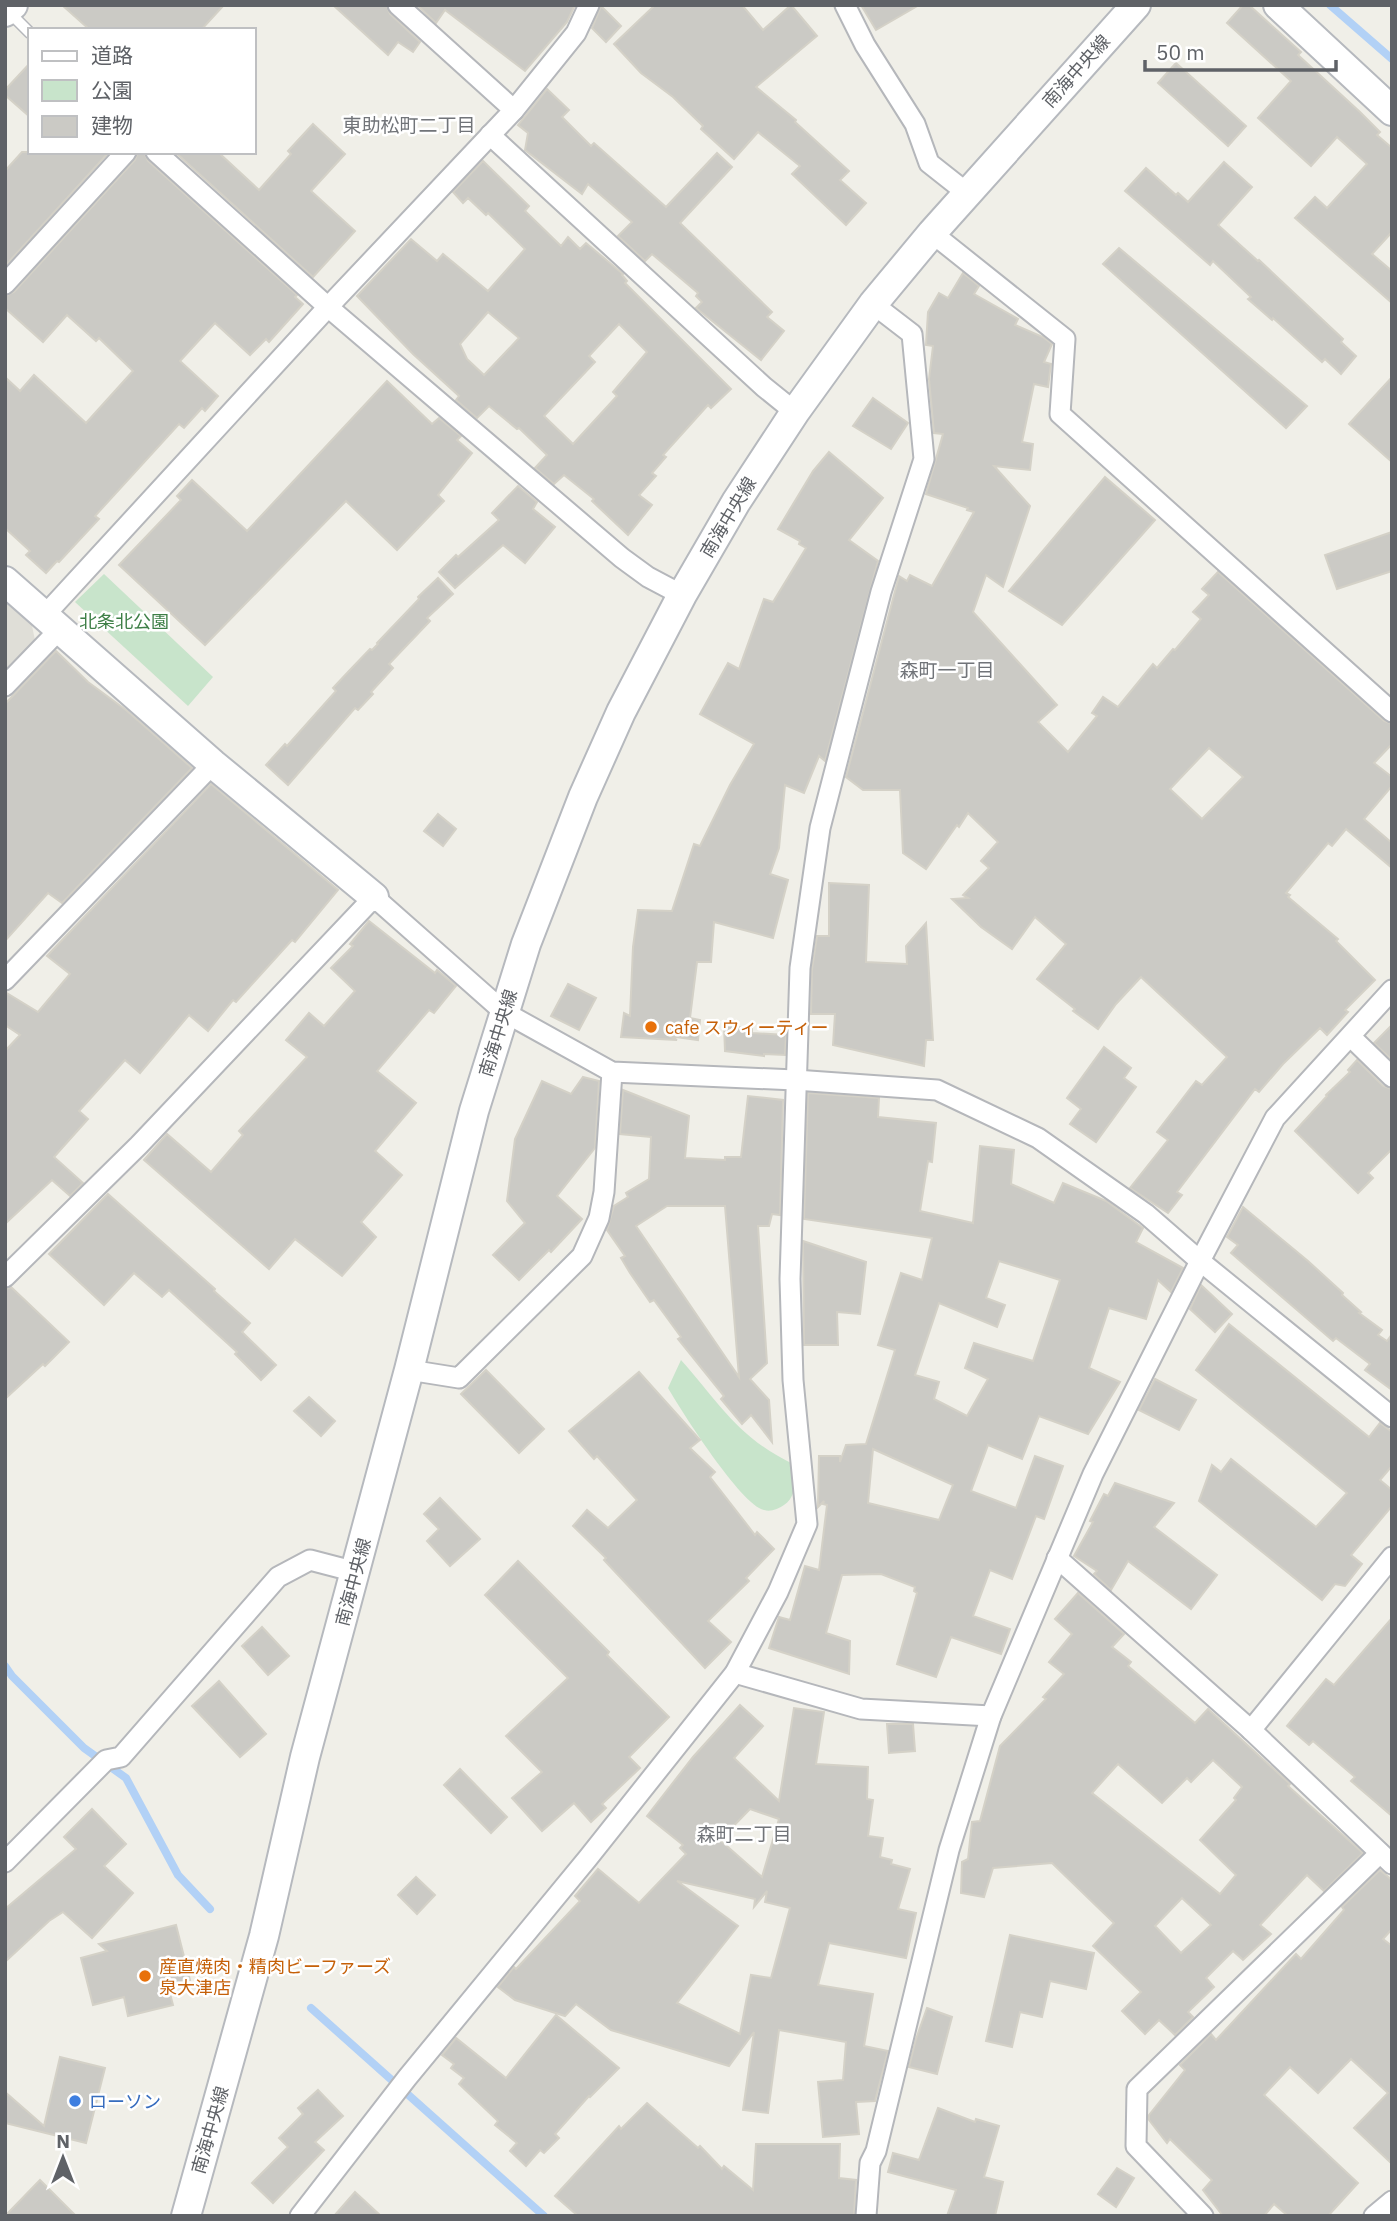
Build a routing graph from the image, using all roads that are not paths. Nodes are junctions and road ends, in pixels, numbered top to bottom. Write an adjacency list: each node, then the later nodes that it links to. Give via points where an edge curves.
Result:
1 (398, 5): 8 (street)
2 (589, 5): 8 (street, via 576,33)
3 (1136, 5): 13 (street, 南海中央線)
4 (1278, 5): 9 (street)
5 (847, 6): 13 (street, via 865,45 915,124 929,163)
6 (8, 9): 7 (lane)
7 (28, 31)
8 (514, 110): 10 (street)
9 (1392, 111)
10 (490, 135): 17 (street); 18 (street)
11 (124, 154): 15 (street)
12 (158, 154): 17 (street)
13 (967, 193): 14 (street, 南海中央線)
14 (932, 233): 16 (street, 南海中央線); 23 (street, via 1065,339 1060,414)
15 (5, 284)
16 (873, 304): 18 (street, 南海中央線); 32 (street, via 912,334 924,459 881,592 820,828 800,968)
17 (328, 306): 20 (street, via 622,558); 21 (street)
18 (795, 412): 20 (street, 南海中央線)
19 (5, 581): 21 (street)
20 (682, 595): 28 (street, 南海中央線, via 583,797)
21 (52, 623): 22 (street); 24 (street)
22 (5, 686)
23 (1392, 712)
24 (213, 764): 25 (street); 26 (street)
25 (374, 897): 28 (street); 34 (street)
26 (5, 980)
27 (1392, 990): 29 (street)
28 (504, 1012): 30 (street); 35 (street, 南海中央線, via 474,1111)
29 (1351, 1037): 31 (street); 33 (street, via 1275,1118)
30 (611, 1072): 32 (street); 35 (street, via 604,1192 599,1218 582,1256 459,1378)
31 (1392, 1077)
32 (795, 1080): 33 (street, via 937,1090 1038,1138 1146,1214); 40 (street, via 790,1279 793,1380 807,1524)
33 (1200, 1261): 36 (street); 37 (street, via 1093,1474)
34 (5, 1277)
35 (409, 1370): 39 (street, 南海中央線)
36 (1392, 1417)
37 (1057, 1558): 41 (street); 42 (street)
38 (1392, 1558): 42 (street)
39 (356, 1572): 44 (street, via 310,1560 278,1577 121,1757 101,1765); 46 (street, 南海中央線, via 305,1757 264,1937)
40 (735, 1673): 41 (street, via 861,1709); 47 (street)
41 (991, 1716): 48 (street, via 950,1850 870,2163)
42 (1251, 1730): 43 (street)
43 (1386, 1859): 49 (street, via 1137,2089 1136,2146)
44 (5, 1862)
45 (1392, 2201): 50 (street)
46 (186, 2216)
47 (300, 2216)
48 (866, 2216)
49 (1203, 2216)
50 (1374, 2216)

